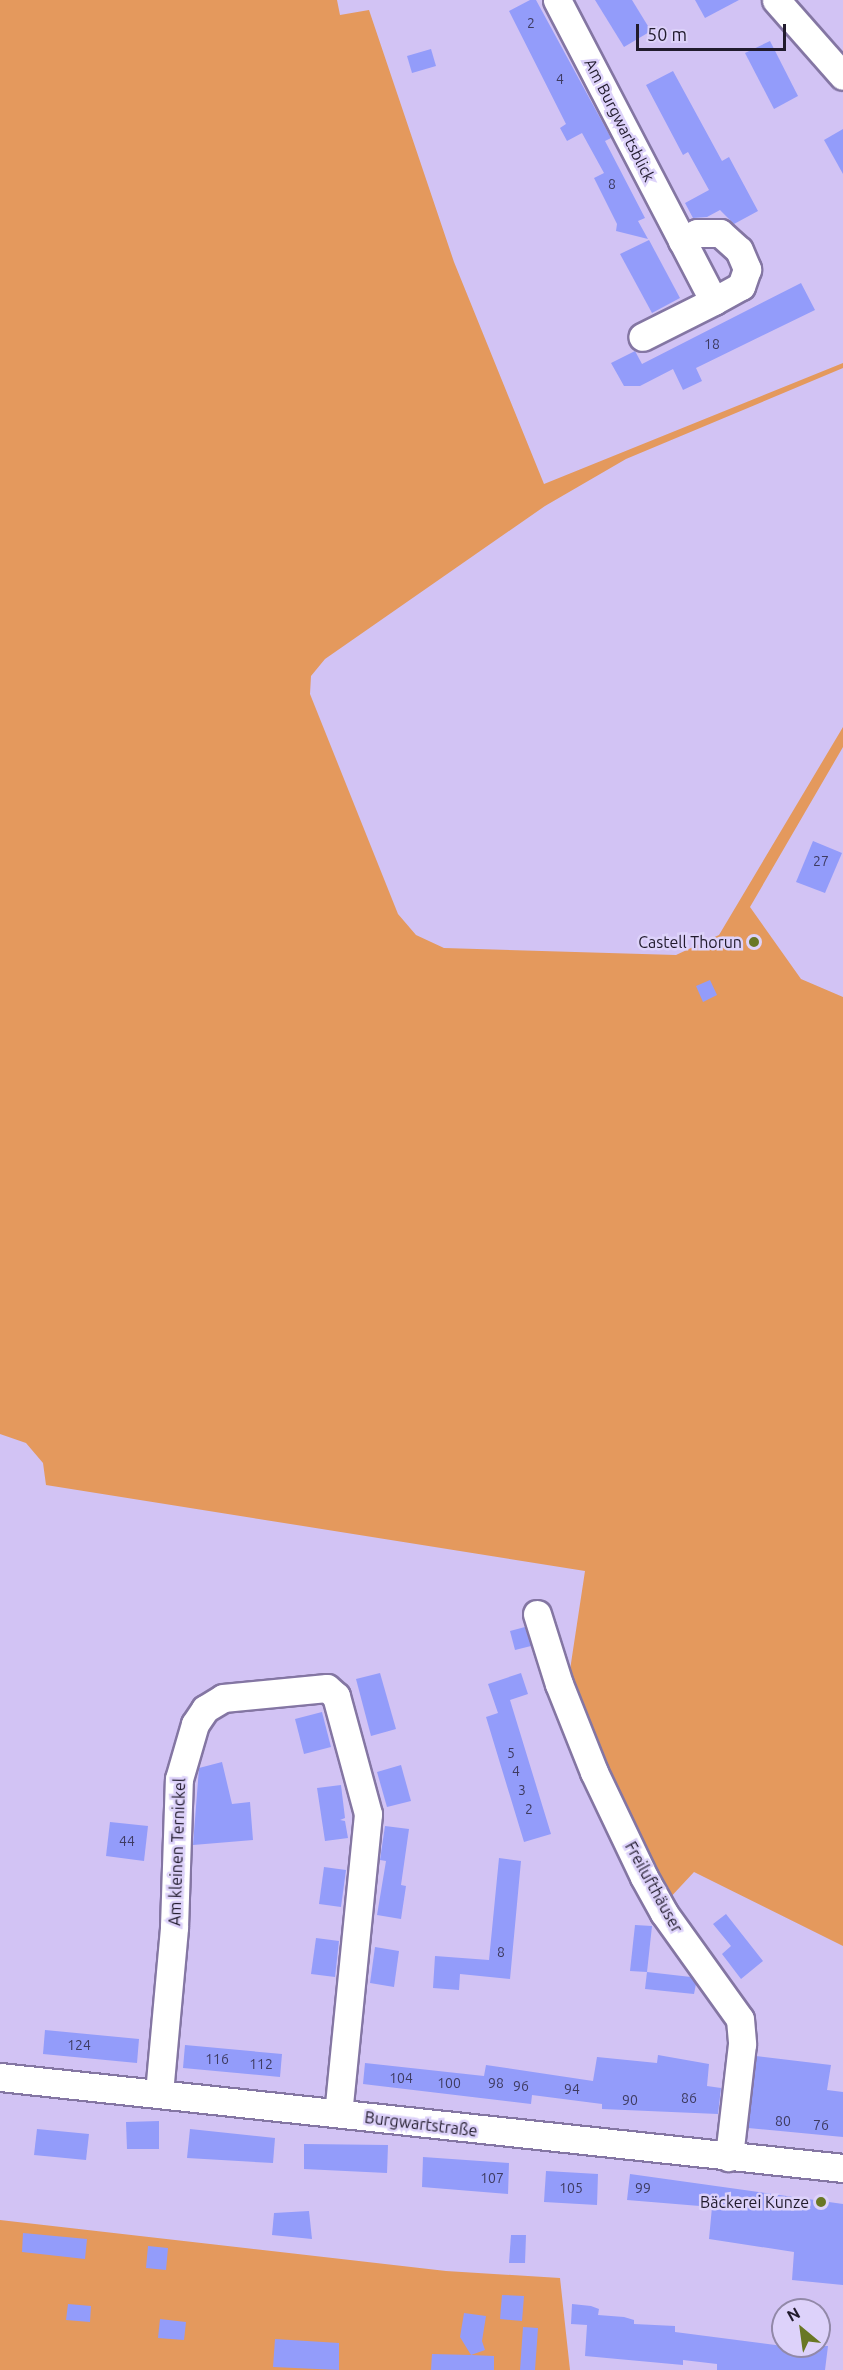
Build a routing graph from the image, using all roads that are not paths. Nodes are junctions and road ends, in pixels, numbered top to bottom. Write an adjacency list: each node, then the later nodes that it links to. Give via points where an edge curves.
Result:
1 (557, 0): 4 (street, Am Burgwartsblick)
2 (776, 0): 3 (street)
3 (843, 76)
4 (682, 241): 5 (street, Am Burgwartsblick); 5 (street, via 697,233 720,233 739,250 747,269 741,286)
5 (714, 301): 6 (street)
6 (642, 337)
7 (537, 1614): 11 (street, Freilufthäuser, via 559,1684 594,1772 644,1877 664,1913 741,2019 742,2044)
8 (0, 2077): 9 (street, Burgwartstraße)
9 (159, 2092): 10 (street, Burgwartstraße); 10 (street, Am kleinen Ternickel, via 174,1927 178,1779 185,1748 205,1708 224,1698 327,1688 336,1696 368,1814)
10 (338, 2112): 11 (street, Burgwartstraße, via 394,2122)
11 (729, 2157): 12 (street, Burgwartstraße)
12 (843, 2168)

